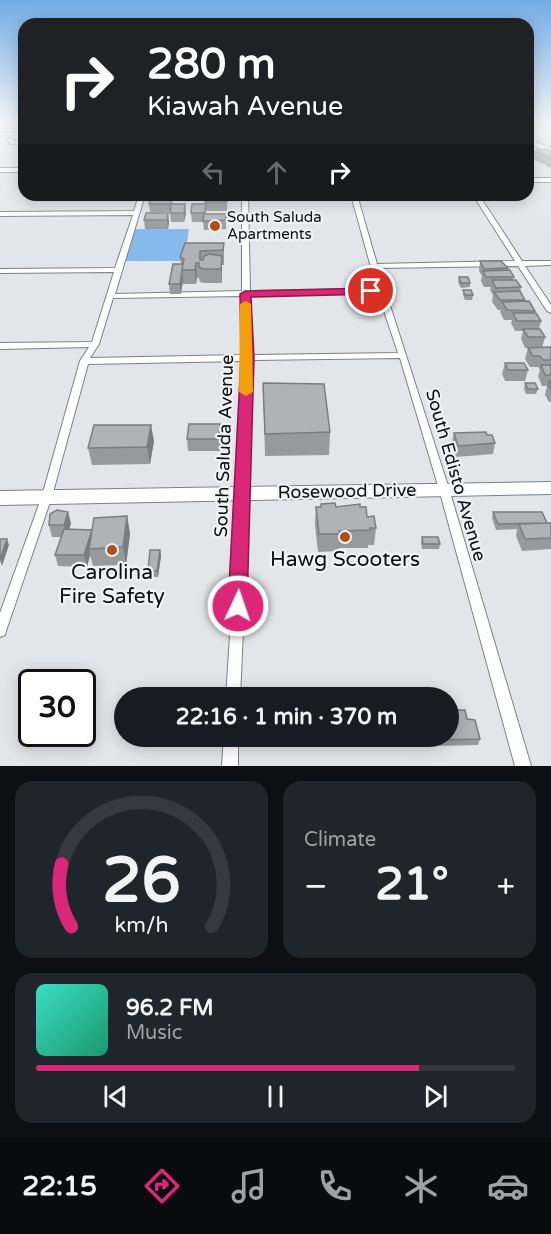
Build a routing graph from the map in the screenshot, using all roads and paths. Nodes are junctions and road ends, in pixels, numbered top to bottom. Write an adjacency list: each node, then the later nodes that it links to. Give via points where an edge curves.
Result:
1 (0, 170): 2 (street)
2 (18, 170)
3 (534, 180): 4 (street)
4 (551, 180)
5 (140, 201): 9 (street)
6 (245, 201): 17 (street, South Saluda Avenue)
7 (356, 201): 13 (street, South Edisto Avenue)
8 (480, 201): 12 (street)
9 (136, 213): 10 (street); 14 (street)
10 (0, 214)
11 (551, 263): 12 (street)
12 (520, 264): 13 (street); 19 (street)
13 (374, 266): 16 (street, South Edisto Avenue)
14 (119, 270): 15 (street); 18 (street)
15 (0, 271)
16 (381, 291): 17 (street); 22 (street, South Edisto Avenue)
17 (245, 294): 18 (street); 23 (street, South Saluda Avenue)
18 (110, 296): 20 (street)
19 (551, 311)
20 (95, 344): 21 (street); 24 (street)
21 (0, 346)
22 (404, 355): 23 (street); 26 (street, South Edisto Avenue)
23 (247, 358): 24 (street); 27 (street, South Saluda Avenue)
24 (84, 361): 28 (street)
25 (551, 488): 26 (main road, Rosewood Drive)
26 (444, 489): 27 (main road, Rosewood Drive); 34 (street, South Edisto Avenue)
27 (244, 493): 28 (main road, Rosewood Drive); 31 (street, South Saluda Avenue)
28 (47, 496): 29 (main road, Rosewood Drive); 30 (street)
29 (0, 498)
30 (0, 631)
31 (234, 687)
32 (231, 747): 33 (street)
33 (230, 766)
34 (523, 766)

